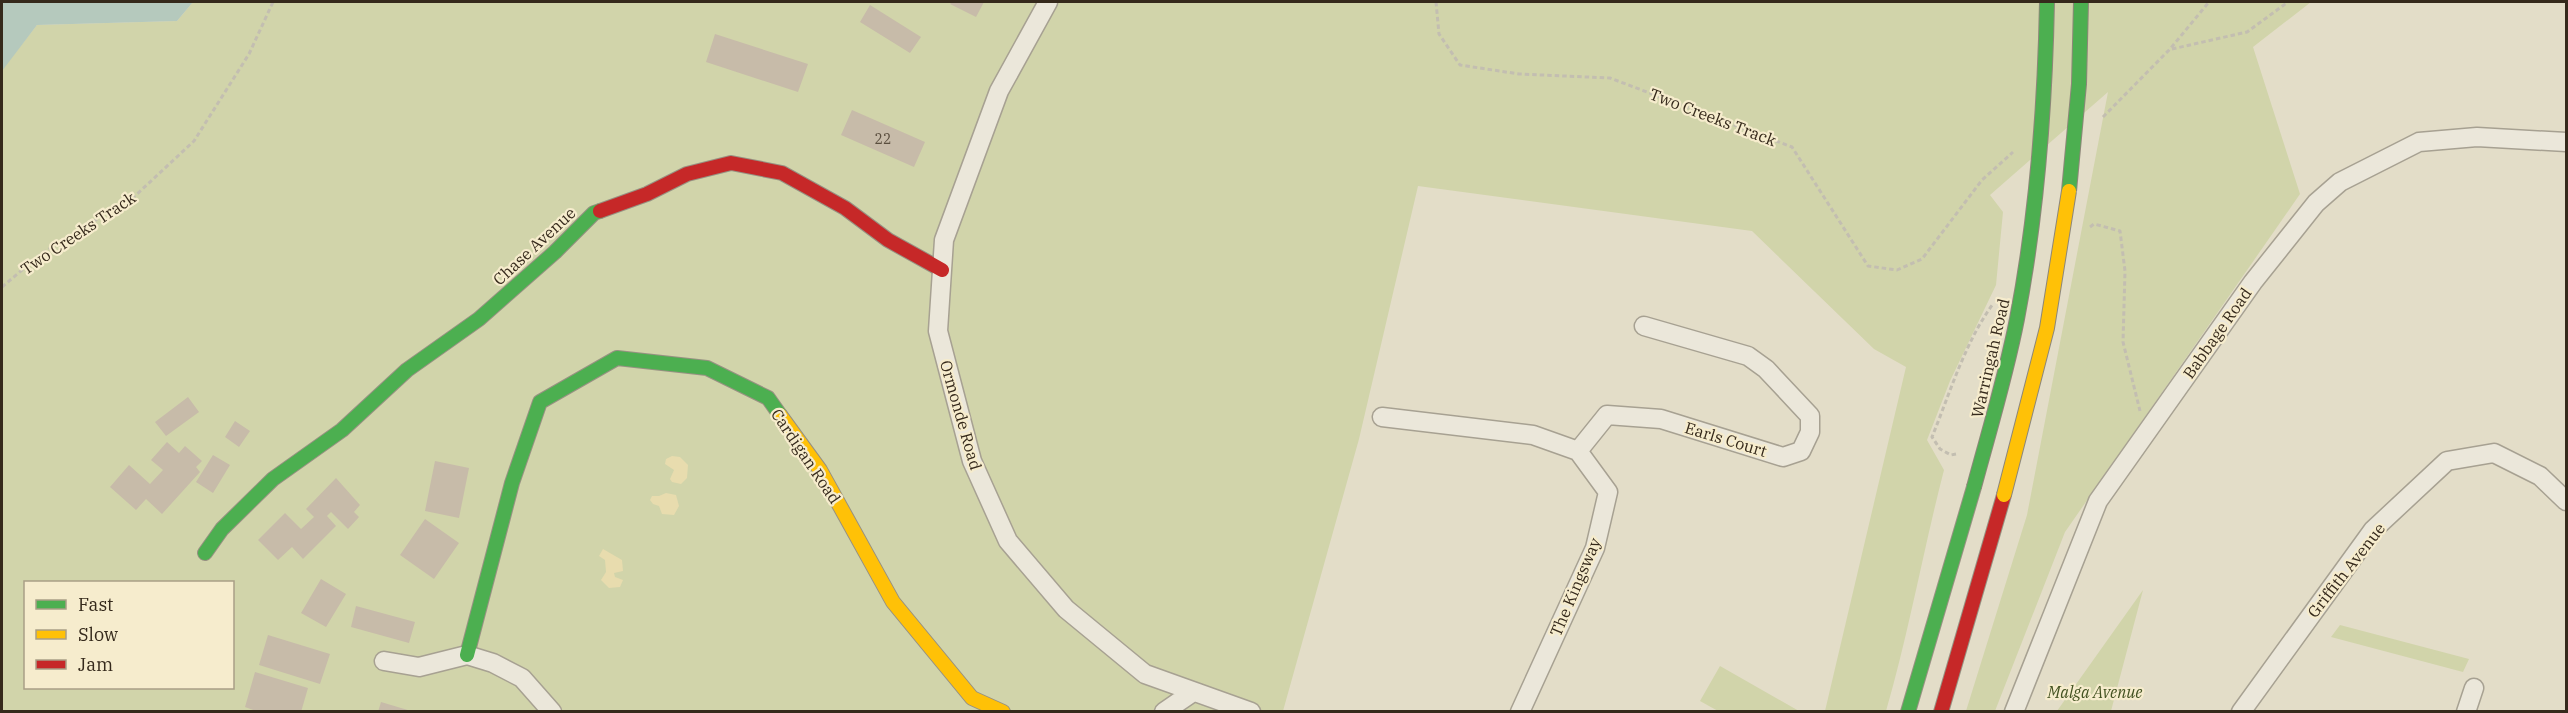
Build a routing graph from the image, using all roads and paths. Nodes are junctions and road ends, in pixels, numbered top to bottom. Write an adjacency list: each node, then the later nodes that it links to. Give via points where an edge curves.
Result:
1 (273, 2): 14 (path, Two Creeks Track, via 249,54 194,141 136,195 41,254)
2 (1048, 2): 13 (street, Ormonde Road, via 999,91 944,240)
3 (1436, 2): 11 (path, Two Creeks Track, via 1439,34 1460,65 1519,74 1610,78 1792,147 1868,266 1897,270 1922,259 1982,180 2012,152)
4 (2047, 2): 32 (main road, Warringah Road, bridge, via 2042,146 2024,277 2000,390)
5 (2081, 2): 33 (main road, bridge, via 2072,170 2046,329 2004,495)
6 (2210, 2): 8 (path)
7 (2288, 2): 8 (path, via 2247,32)
8 (2170, 49): 9 (path)
9 (2098, 122)
10 (2566, 142): 18 (street, Babbage Road, via 2477,137 2419,142 2340,182 2316,203 2274,255)
11 (2022, 151)
12 (2121, 231): 18 (path, via 2125,271 2123,342)
13 (942, 270): 22 (main road, Chase Avenue, via 782,172 731,163 687,174 594,213 479,319 407,370 342,430 273,479 222,529); 26 (street, Ormonde Road, via 938,331 972,461 1008,541 1066,609 1145,674)
14 (2, 287)
15 (1995, 302): 20 (path, via 1985,315 1932,437 1940,449 1951,455)
16 (1644, 326): 19 (street, Earls Court, via 1748,356 1766,369 1810,416 1810,432 1801,451 1783,457 1660,419 1607,415)
17 (1382, 417): 19 (street, via 1533,435)
18 (2146, 434): 34 (street, Babbage Road, via 2098,501)
19 (1578, 451): 31 (street, The Kingsway, via 1608,492 1603,519 1595,548)
20 (1959, 453)
21 (2566, 501): 35 (street, Griffith Avenue, via 2540,476 2494,453 2447,461 2373,530)
22 (205, 553)
23 (467, 655): 24 (street, via 419,668); 27 (street, via 522,678); 28 (main road, Cardigan Road, via 512,483 540,402 617,358 707,368 768,398 820,471 893,602 972,698)
24 (384, 661)
25 (2474, 688): 36 (street)
26 (1193, 692): 29 (street); 30 (street, Ormonde Road)
27 (552, 711)
28 (1003, 711)
29 (1164, 711)
30 (1251, 711)
31 (1520, 711)
32 (1908, 711)
33 (1941, 711)
34 (2014, 711)
35 (2241, 711)
36 (2466, 711)

